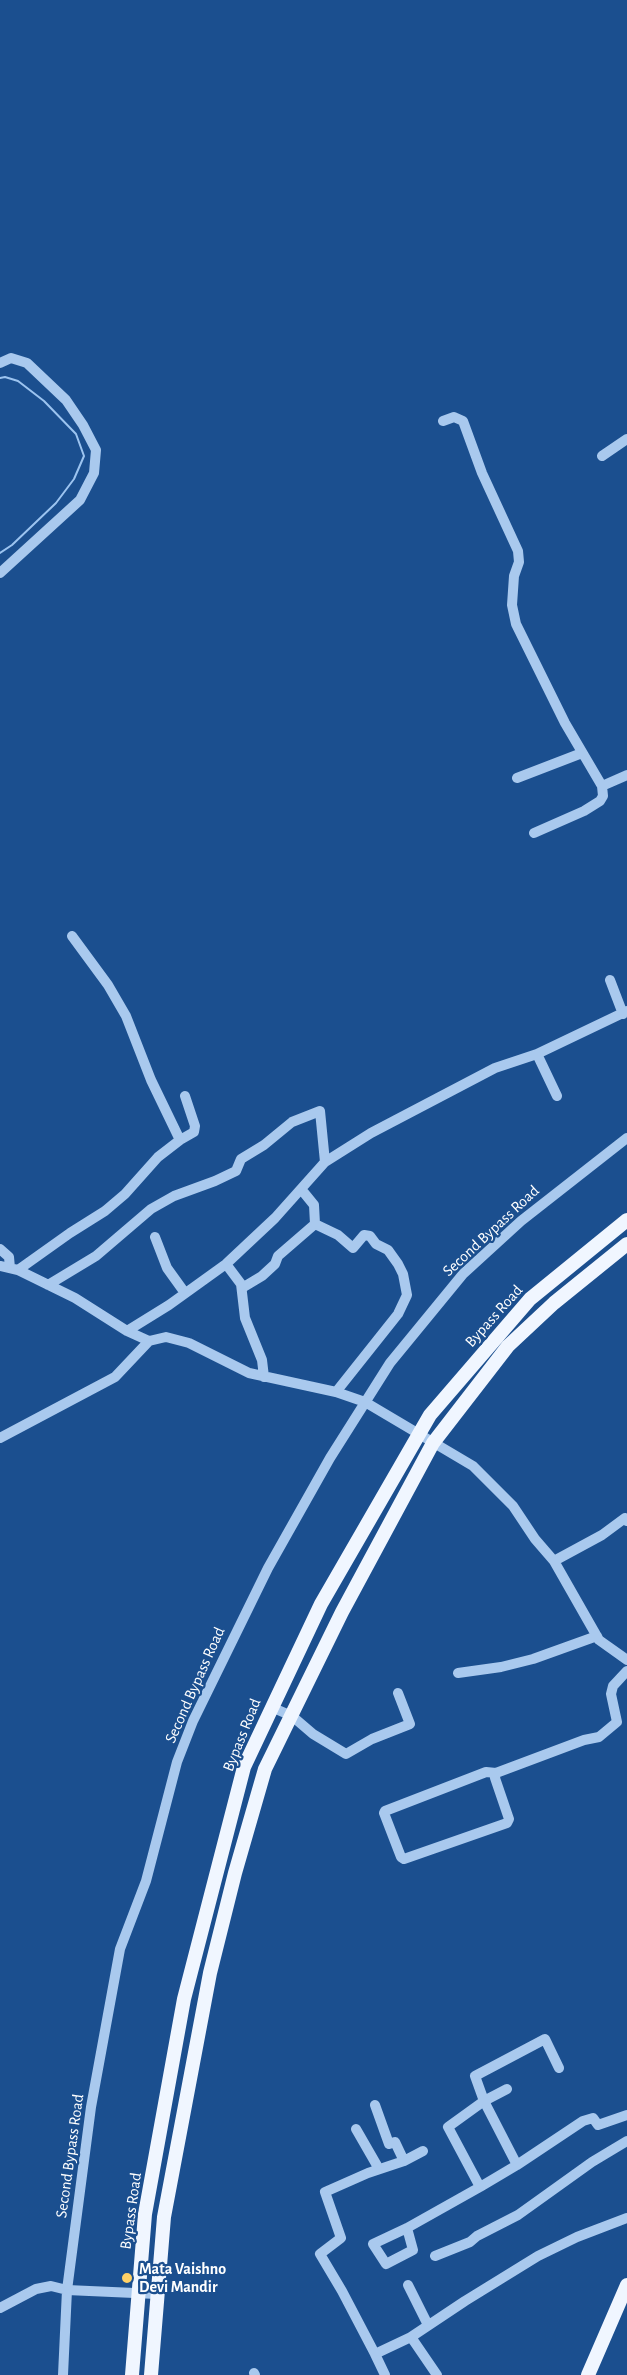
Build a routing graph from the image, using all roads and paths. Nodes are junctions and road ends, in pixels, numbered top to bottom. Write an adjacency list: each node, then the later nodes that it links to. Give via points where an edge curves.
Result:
1 (0, 363): 5 (street, via 11,358 27,363 66,400 96,450 94,473 80,500)
2 (443, 421): 6 (street, via 454,417 463,421 518,551 513,614)
3 (627, 439): 4 (street)
4 (602, 456)
5 (0, 573)
6 (582, 753): 8 (street); 9 (street)
7 (627, 774): 9 (street)
8 (517, 778)
9 (602, 786): 10 (street, via 600,801)
10 (534, 832)
11 (72, 936): 18 (street, via 126,1017)
12 (610, 980): 13 (street)
13 (625, 1012): 14 (street)
14 (537, 1054): 16 (street); 19 (street, via 485,1074 371,1133)
15 (185, 1096): 18 (street, via 195,1126 194,1132)
16 (557, 1096)
17 (627, 1138): 36 (street, Second Bypass Road, via 521,1221 463,1274 390,1363)
18 (180, 1140): 28 (street, via 105,1211)
19 (325, 1162): 20 (street); 29 (street, via 320,1111 308,1113 241,1159 236,1171 151,1209 96,1256)
20 (301, 1189): 22 (street, via 314,1205); 27 (street)
21 (627, 1220): 23 (main road, Bypass Road)
22 (315, 1224): 30 (street, via 278,1256 262,1276); 35 (street, via 353,1248 364,1235 370,1236 398,1264 407,1295 398,1314)
23 (610, 1232): 25 (main road); 37 (main road, Bypass Road, via 530,1299)
24 (155, 1238): 31 (street, via 167,1268)
25 (625, 1246): 39 (main road, Bypass Road, via 508,1346)
26 (0, 1249): 28 (street, via 9,1257)
27 (226, 1264): 30 (street); 31 (street)
28 (9, 1268): 29 (street)
29 (48, 1285): 32 (street)
30 (242, 1288): 34 (street, via 245,1318 262,1360)
31 (185, 1293): 32 (street)
32 (127, 1331): 33 (street)
33 (150, 1341): 34 (street, via 166,1337 189,1343); 38 (street, via 115,1377)
34 (264, 1377): 35 (street)
35 (336, 1392): 36 (street)
36 (366, 1402): 37 (street); 71 (street, Second Bypass Road, via 267,1568 177,1762 146,1881 120,1949 91,2108)
37 (418, 1433): 39 (street); 47 (main road, Bypass Road, via 321,1604)
38 (0, 1438)
39 (433, 1443): 41 (street, via 473,1466 513,1506); 48 (main road, Bypass Road, via 342,1612)
40 (627, 1521): 41 (street, via 626,1518)
41 (554, 1561): 42 (street)
42 (597, 1636): 43 (street); 45 (street, via 533,1659)
43 (627, 1660)
44 (627, 1671): 49 (street, via 611,1694 617,1722 598,1737)
45 (458, 1673)
46 (398, 1693): 48 (street, via 410,1724 346,1754)
47 (271, 1707): 48 (street); 50 (main road, Bypass Road, via 244,1767)
48 (292, 1716): 51 (main road, Bypass Road, via 265,1769)
49 (496, 1773): 49 (street, via 486,1772 385,1810 402,1859 507,1823)
50 (184, 1999): 51 (main road); 64 (main road, Bypass Road)
51 (204, 2001): 65 (main road, Bypass Road)
52 (559, 2068): 54 (street, via 545,2039 475,2076)
53 (507, 2089): 54 (street)
54 (484, 2101): 61 (street); 63 (street, via 448,2127)
55 (375, 2105): 60 (street, via 388,2144 395,2142)
56 (627, 2115): 61 (street, via 598,2125 593,2118 583,2121)
57 (356, 2129): 62 (street)
58 (627, 2141): 68 (street, via 518,2215)
59 (423, 2151): 60 (street)
60 (404, 2161): 62 (street)
61 (516, 2165): 63 (street)
62 (379, 2169): 77 (street, via 325,2192 341,2238 320,2254)
63 (480, 2187): 67 (street)
64 (145, 2214): 65 (main road); 72 (main road, Bypass Road)
65 (164, 2217): 73 (main road, Bypass Road)
66 (627, 2218): 75 (street, via 538,2256)
67 (407, 2228)
68 (435, 2256)
69 (408, 2285): 75 (street)
70 (627, 2285): 83 (main road)
71 (67, 2290): 72 (street); 74 (street, via 51,2286 36,2289); 78 (street, Second Bypass Road)
72 (137, 2292): 73 (street); 79 (main road, Bypass Road)
73 (158, 2294): 80 (main road, Bypass Road)
74 (0, 2308)
75 (428, 2325): 76 (street)
76 (411, 2337): 77 (street); 82 (street)
77 (375, 2354): 81 (street)
78 (63, 2375)
79 (132, 2375)
80 (152, 2375)
81 (385, 2375)
82 (437, 2375)
83 (588, 2375)

